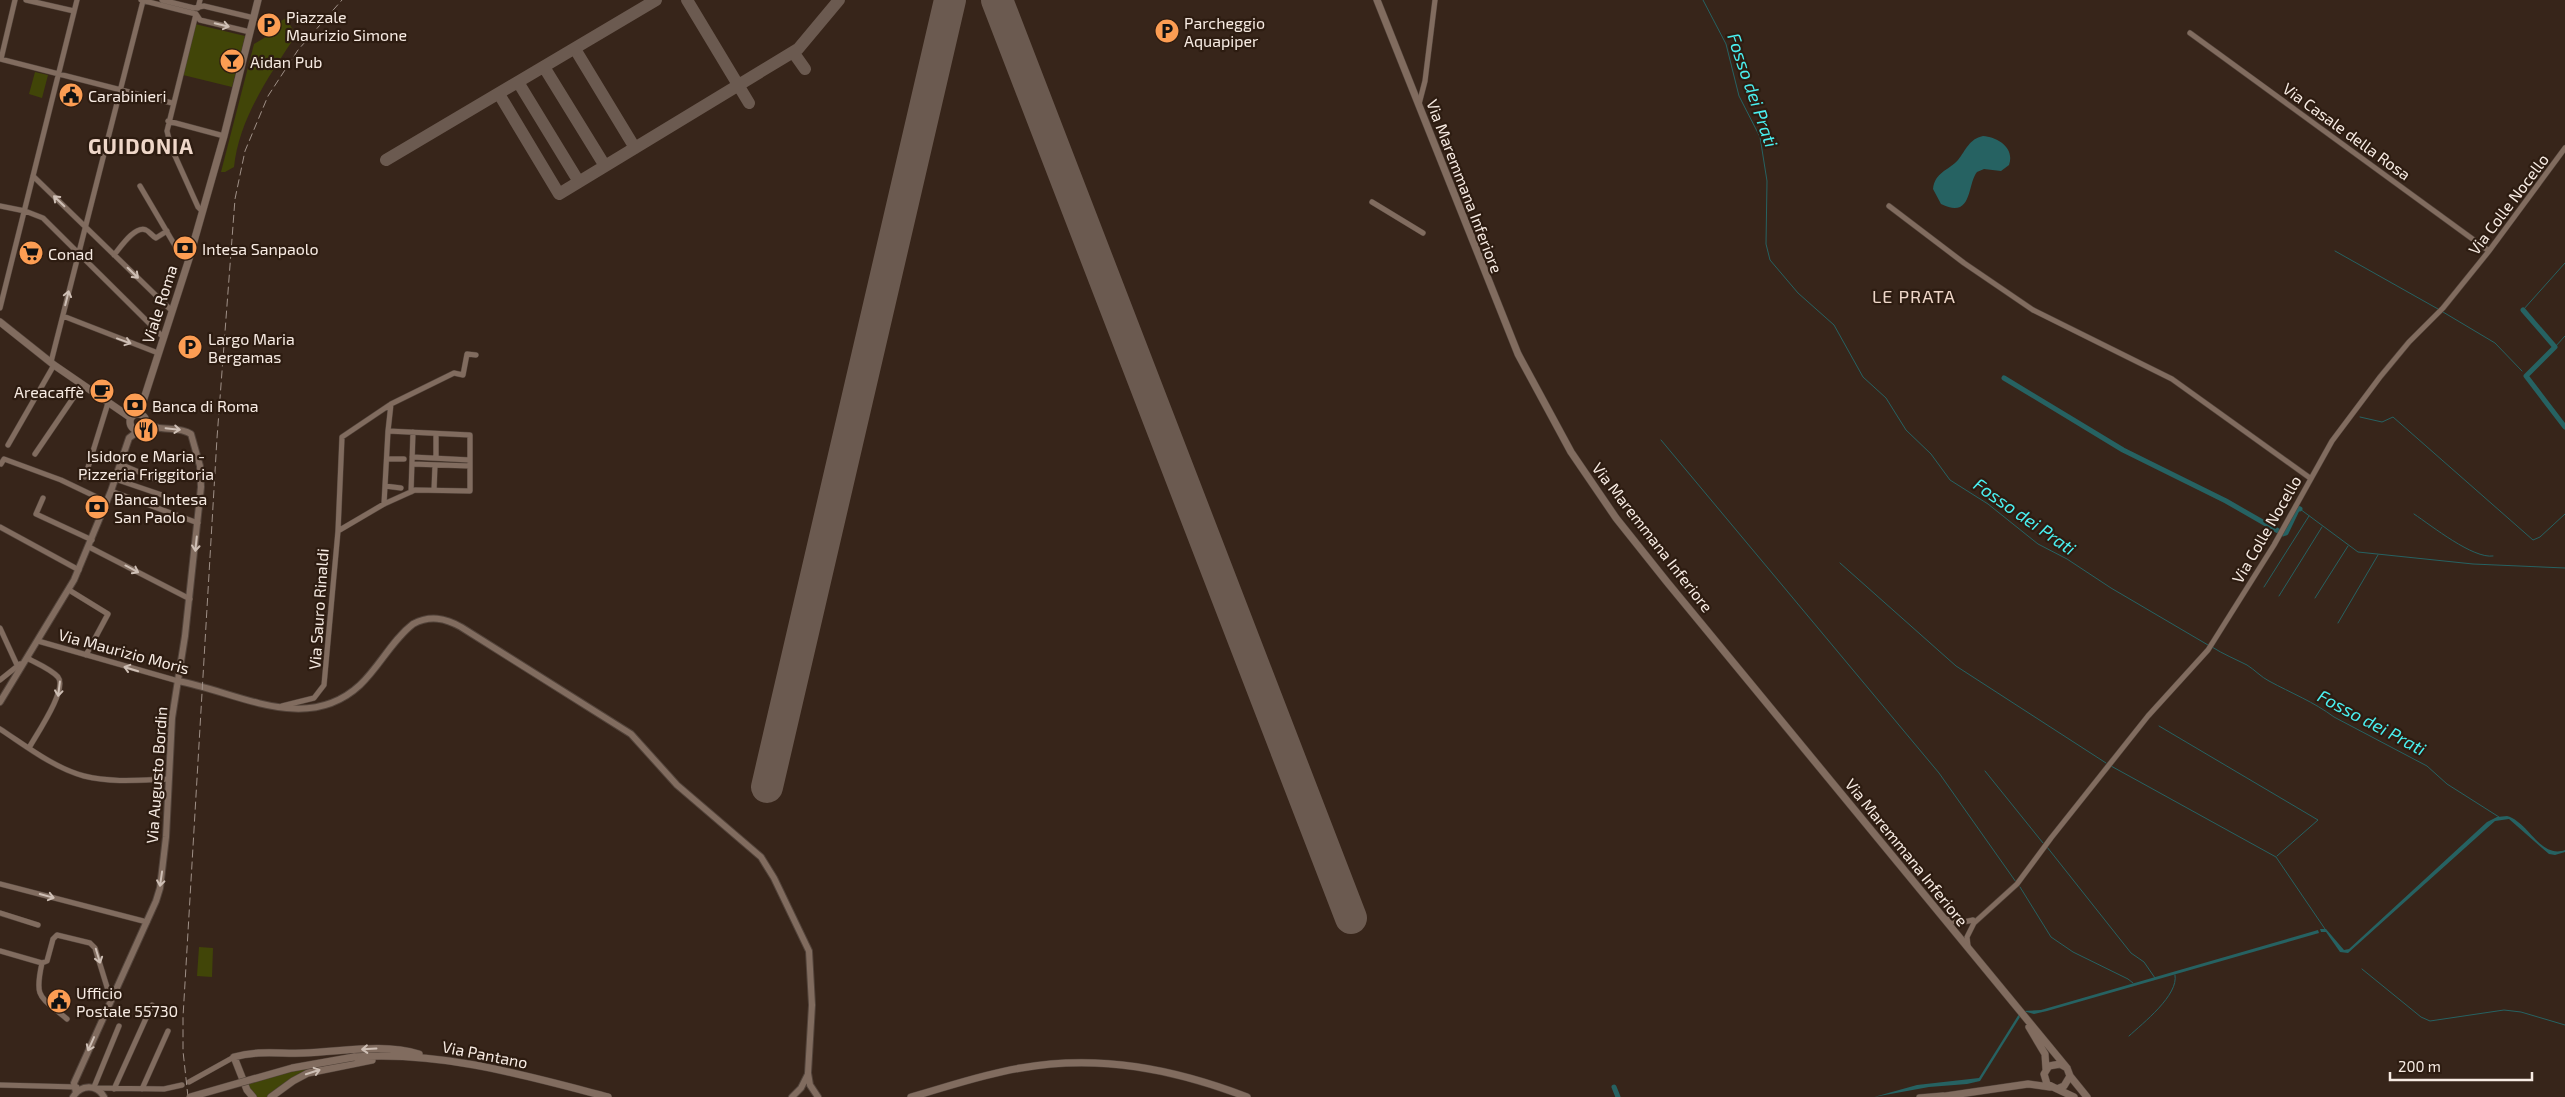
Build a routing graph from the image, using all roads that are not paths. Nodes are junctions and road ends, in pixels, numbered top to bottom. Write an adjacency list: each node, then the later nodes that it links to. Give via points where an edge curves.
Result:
1 (15, 0): 16 (street)
2 (26, 0): 11 (street)
3 (77, 0): 11 (street)
4 (142, 0): 12 (street); 18 (street)
5 (162, 0): 10 (street)
6 (200, 0): 10 (street)
7 (258, 0): 13 (main road, Viale Roma)
8 (1377, 0): 20 (main road, Via Maremmana Inferiore)
9 (1435, 0): 20 (street)
10 (198, 8): 13 (street, via 204,6)
11 (74, 11): 17 (street)
12 (196, 14): 14 (street, one-way to 14, via 200,20); 19 (street)
13 (254, 18): 14 (main road, Viale Roma)
14 (250, 32): 22 (main road, Viale Roma)
15 (2190, 33): 34 (street, Via Casale della Rosa)
16 (0, 59): 17 (street)
17 (58, 74): 18 (street); 24 (street)
18 (120, 90): 19 (street); 31 (street)
19 (172, 103): 21 (street)
20 (1419, 104): 100 (main road, Via Maremmana Inferiore, via 1518,354 1571,452 1616,518 1667,582)
21 (168, 121): 22 (street); 30 (street, via 171,147)
22 (224, 136): 30 (main road, Viale Roma)
23 (2565, 148): 34 (street, Via Colle Nocello)
24 (33, 176): 29 (street); 31 (street, one-way to 24)
25 (140, 186): 32 (street)
26 (1372, 202): 33 (street)
27 (0, 206): 29 (street)
28 (1889, 206): 69 (street, via 2033,310 2172,379)
29 (25, 211): 36 (street, via 43,218); 38 (street)
30 (202, 211): 37 (main road, Viale Roma)
31 (86, 227): 35 (street); 36 (street)
32 (167, 231): 35 (street, via 156,238 140,229); 37 (street, via 177,250)
33 (1423, 233)
34 (2489, 251): 69 (street, Via Colle Nocello, via 2376,381 2332,441)
35 (114, 255): 39 (street, one-way to 39)
36 (78, 256): 40 (street, one-way to 36); 42 (street)
37 (189, 259): 39 (main road, Viale Roma)
38 (0, 308)
39 (172, 311): 42 (main road, Viale Roma)
40 (63, 316): 43 (street, one-way to 43); 45 (street)
41 (0, 322): 45 (main road)
42 (164, 337): 43 (main road, Viale Roma)
43 (158, 353): 49 (main road, Viale Roma)
44 (476, 355): 48 (street, via 467,354 463,375 454,373)
45 (53, 364): 46 (main road); 55 (street)
46 (82, 385): 47 (main road); 56 (street)
47 (108, 403): 50 (main road); 67 (street)
48 (391, 404): 52 (street); 82 (street, Via Sauro Rinaldi, via 342,437)
49 (139, 414): 50 (main road); 51 (main road, via 144,417)
50 (131, 418): 51 (main road, via 132,427)
51 (145, 426): 63 (street, via 130,437); 80 (street, Via Augusto Bordin, one-way to 80, via 185,431 192,436 201,472)
52 (388, 431): 53 (street); 59 (street)
53 (413, 432): 54 (street); 57 (street)
54 (436, 434): 58 (street); 61 (street, via 470,435)
55 (8, 445)
56 (35, 454)
57 (412, 457): 58 (street); 64 (street)
58 (436, 458): 61 (street)
59 (387, 459): 60 (street); 71 (street)
60 (404, 459)
61 (470, 460): 66 (street)
62 (1, 464): 78 (street, via 4,459)
63 (120, 464): 68 (street); 70 (street)
64 (412, 464): 65 (street); 75 (street)
65 (435, 465): 66 (street); 73 (street)
66 (470, 466): 73 (street, via 470,491)
67 (85, 477)
68 (115, 478): 74 (street); 76 (street)
69 (2310, 478): 101 (street, Via Colle Nocello, via 2278,539 2208,650 2145,721 2017,884)
70 (160, 481)
71 (385, 486): 72 (street); 79 (street)
72 (402, 488)
73 (434, 490): 75 (street)
74 (111, 491): 78 (street); 80 (street)
75 (411, 492): 79 (street)
76 (165, 496)
77 (43, 498): 83 (street, via 36,514)
78 (107, 502): 83 (street)
79 (384, 504): 82 (street)
80 (198, 522): 86 (street, Via Augusto Bordin, one-way to 86)
81 (0, 527): 84 (street)
82 (338, 531): 94 (street, Via Sauro Rinaldi, via 327,672 323,687 312,699)
83 (91, 543): 84 (street); 86 (street, one-way to 86)
84 (79, 570): 85 (street)
85 (69, 590): 88 (street); 89 (street, via 108,614)
86 (190, 599): 92 (street, Via Augusto Bordin)
87 (0, 628): 90 (street)
88 (38, 641): 89 (street, Via Maurizio Moris); 90 (street)
89 (86, 655): 92 (street, Via Maurizio Moris, one-way to 89)
90 (22, 662): 91 (street); 93 (street); 96 (street, one-way to 96, via 56,675 60,682 58,696)
91 (0, 680)
92 (178, 681): 94 (street, Via Maurizio Moris); 97 (street, Via Augusto Bordin)
93 (0, 702)
94 (277, 708): 119 (street, Via Maurizio Moris, via 312,708 347,694 364,681 409,628 423,620 437,618 458,625 621,727 681,788 754,849 774,878 810,955 812,1004)
95 (0, 729): 96 (street)
96 (29, 748): 97 (street, via 68,770 89,777)
97 (169, 779): 102 (street, Via Augusto Bordin, one-way to 102, via 161,880)
98 (0, 884): 102 (street, one-way to 102)
99 (0, 914): 103 (street)
100 (1944, 917): 101 (street, via 1957,923); 104 (main road, Via Maremmana Inferiore)
101 (1973, 921): 104 (street, Via Colle Nocello, via 1965,931); 105 (street, via 1967,937)
102 (147, 922): 108 (street, Via Augusto Bordin)
103 (38, 925)
104 (1957, 933): 105 (main road, Via Maremmana Inferiore)
105 (1969, 949): 111 (main road, Via Maremmana Inferiore)
106 (0, 951): 107 (street)
107 (42, 963): 108 (street, one-way to 108, via 46,962 57,935 91,943 96,948); 110 (street, via 38,993)
108 (111, 1000): 130 (street, Via Augusto Bordin, one-way to 130)
109 (152, 1005): 128 (street)
110 (67, 1018)
111 (2027, 1020): 117 (main road, Via Maremmana Inferiore); 118 (main road, Via Maremmana Inferiore, via 2045,1054)
112 (119, 1026): 126 (street)
113 (168, 1031): 129 (street)
114 (396, 1056): 116 (main road, Via Pantano); 134 (main road, Via Pantano, bridge, via 354,1057 292,1068); 136 (main road, one-way to 114, via 308,1073)
115 (234, 1057): 116 (main road, one-way to 115, via 378,1048 302,1054 259,1052); 121 (street); 135 (main road)
116 (434, 1058): 137 (main road, Via Pantano, via 489,1066)
117 (2067, 1068): 118 (main road, via 2056,1063); 120 (main road)
118 (2045, 1071): 122 (main road); 127 (main road, via 2045,1081)
119 (808, 1073): 138 (street); 139 (street)
120 (2070, 1076): 127 (main road, via 2064,1086); 145 (main road)
121 (189, 1082)
122 (2028, 1084): 127 (main road); 132 (main road)
123 (0, 1085): 125 (street)
124 (182, 1085): 129 (street, via 168,1089)
125 (61, 1087): 130 (street); 130 (street)
126 (95, 1088): 128 (street); 130 (street, via 82,1088); 133 (street)
127 (2054, 1088): 144 (main road)
128 (114, 1089): 129 (street); 133 (street)
129 (142, 1089)
130 (74, 1094)
131 (1950, 1094): 132 (main road); 142 (street); 143 (main road)
132 (1982, 1094)
133 (104, 1097)
134 (190, 1097)
135 (253, 1097)
136 (272, 1097)
137 (608, 1097)
138 (792, 1097)
139 (818, 1097)
140 (911, 1097): 141 (main road, via 994,1073 1074,1062 1149,1067 1215,1084)
141 (1248, 1097)
142 (1919, 1097)
143 (1940, 1097)
144 (2074, 1097)
145 (2087, 1097)

